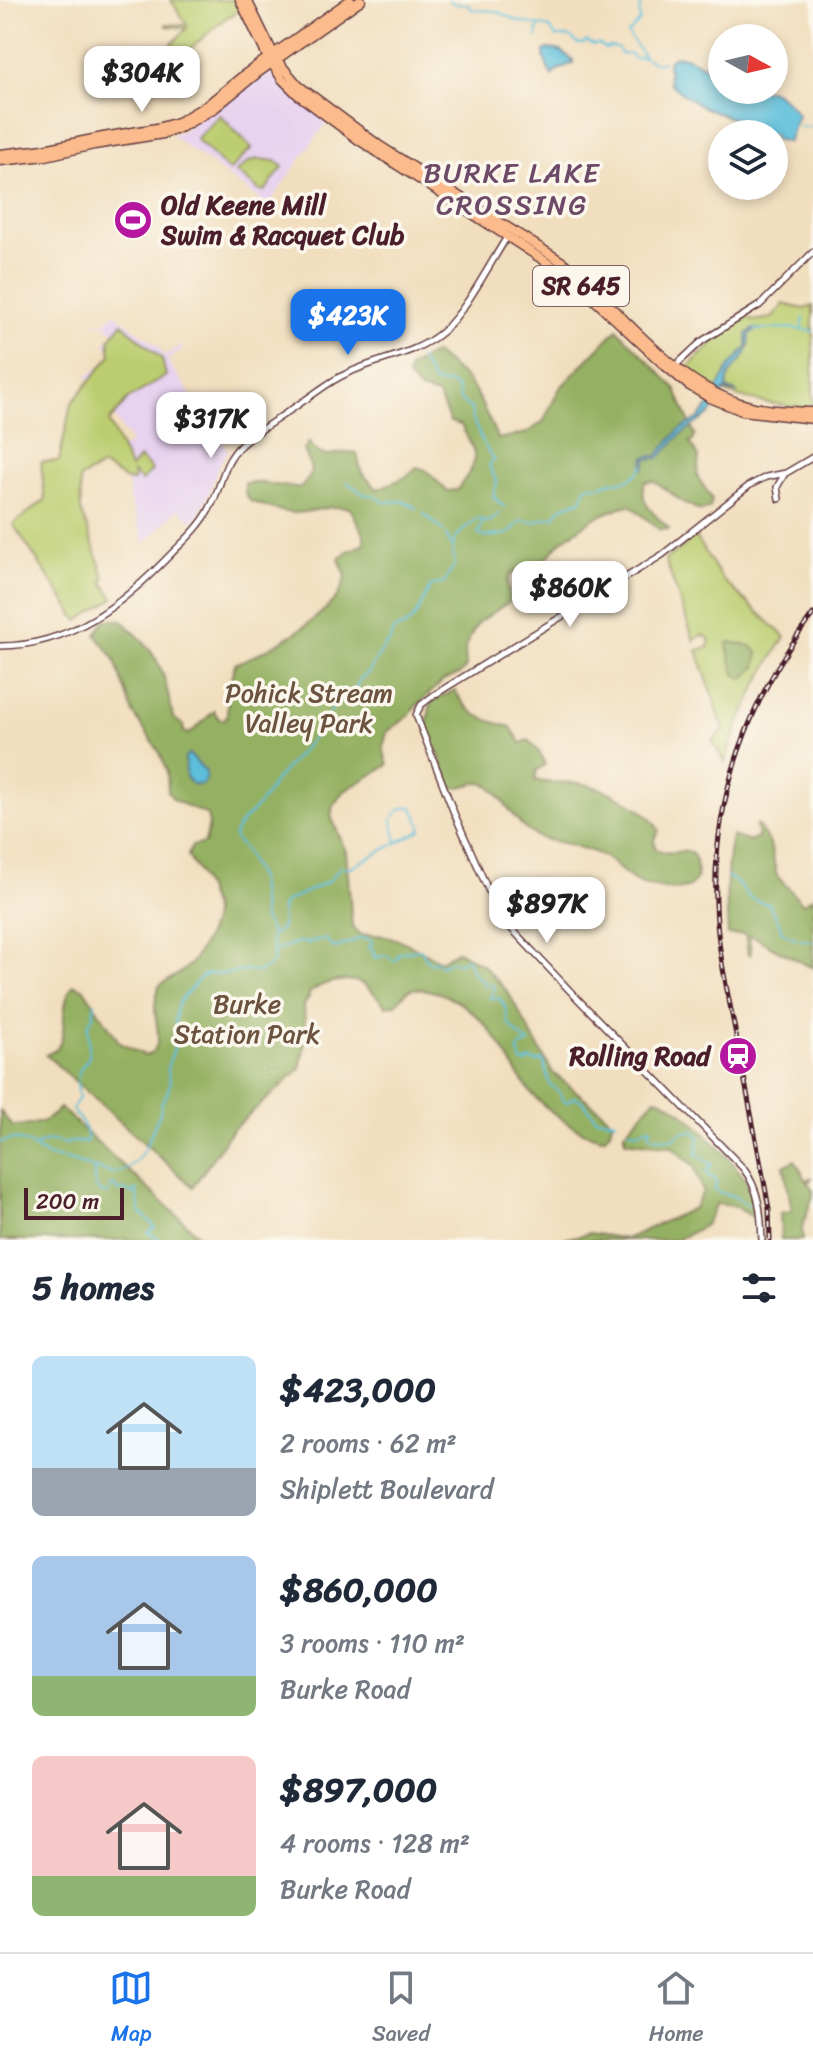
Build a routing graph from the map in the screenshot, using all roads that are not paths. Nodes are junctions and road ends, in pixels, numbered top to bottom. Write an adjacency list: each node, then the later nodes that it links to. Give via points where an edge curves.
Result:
1 (240, 0): 5 (main road, SR 645)
2 (247, 0): 5 (main road, SR 645)
3 (350, 0): 5 (main road)
4 (361, 0): 5 (main road)
5 (272, 58): 6 (main road, via 207,105 168,125); 7 (main road, via 215,108 172,131); 8 (main road, SR 645, via 288,86 326,117)
6 (0, 154)
7 (0, 161)
8 (510, 233): 10 (main road, SR 645, via 584,289); 17 (street, via 459,314 440,334 337,378 238,447 200,523 132,592 62,636)
9 (813, 252): 10 (street, via 760,305 702,341)
10 (673, 368): 11 (main road, SR 645)
11 (724, 401): 12 (main road, SR 645); 13 (main road, SR 645, via 762,414)
12 (813, 412)
13 (813, 419)
14 (813, 457): 15 (street)
15 (786, 473): 16 (street, via 777,487); 18 (street, via 750,485 668,551 434,695 416,715 496,909 747,1173 758,1200)
16 (779, 499)
17 (0, 646)
18 (762, 1240)

